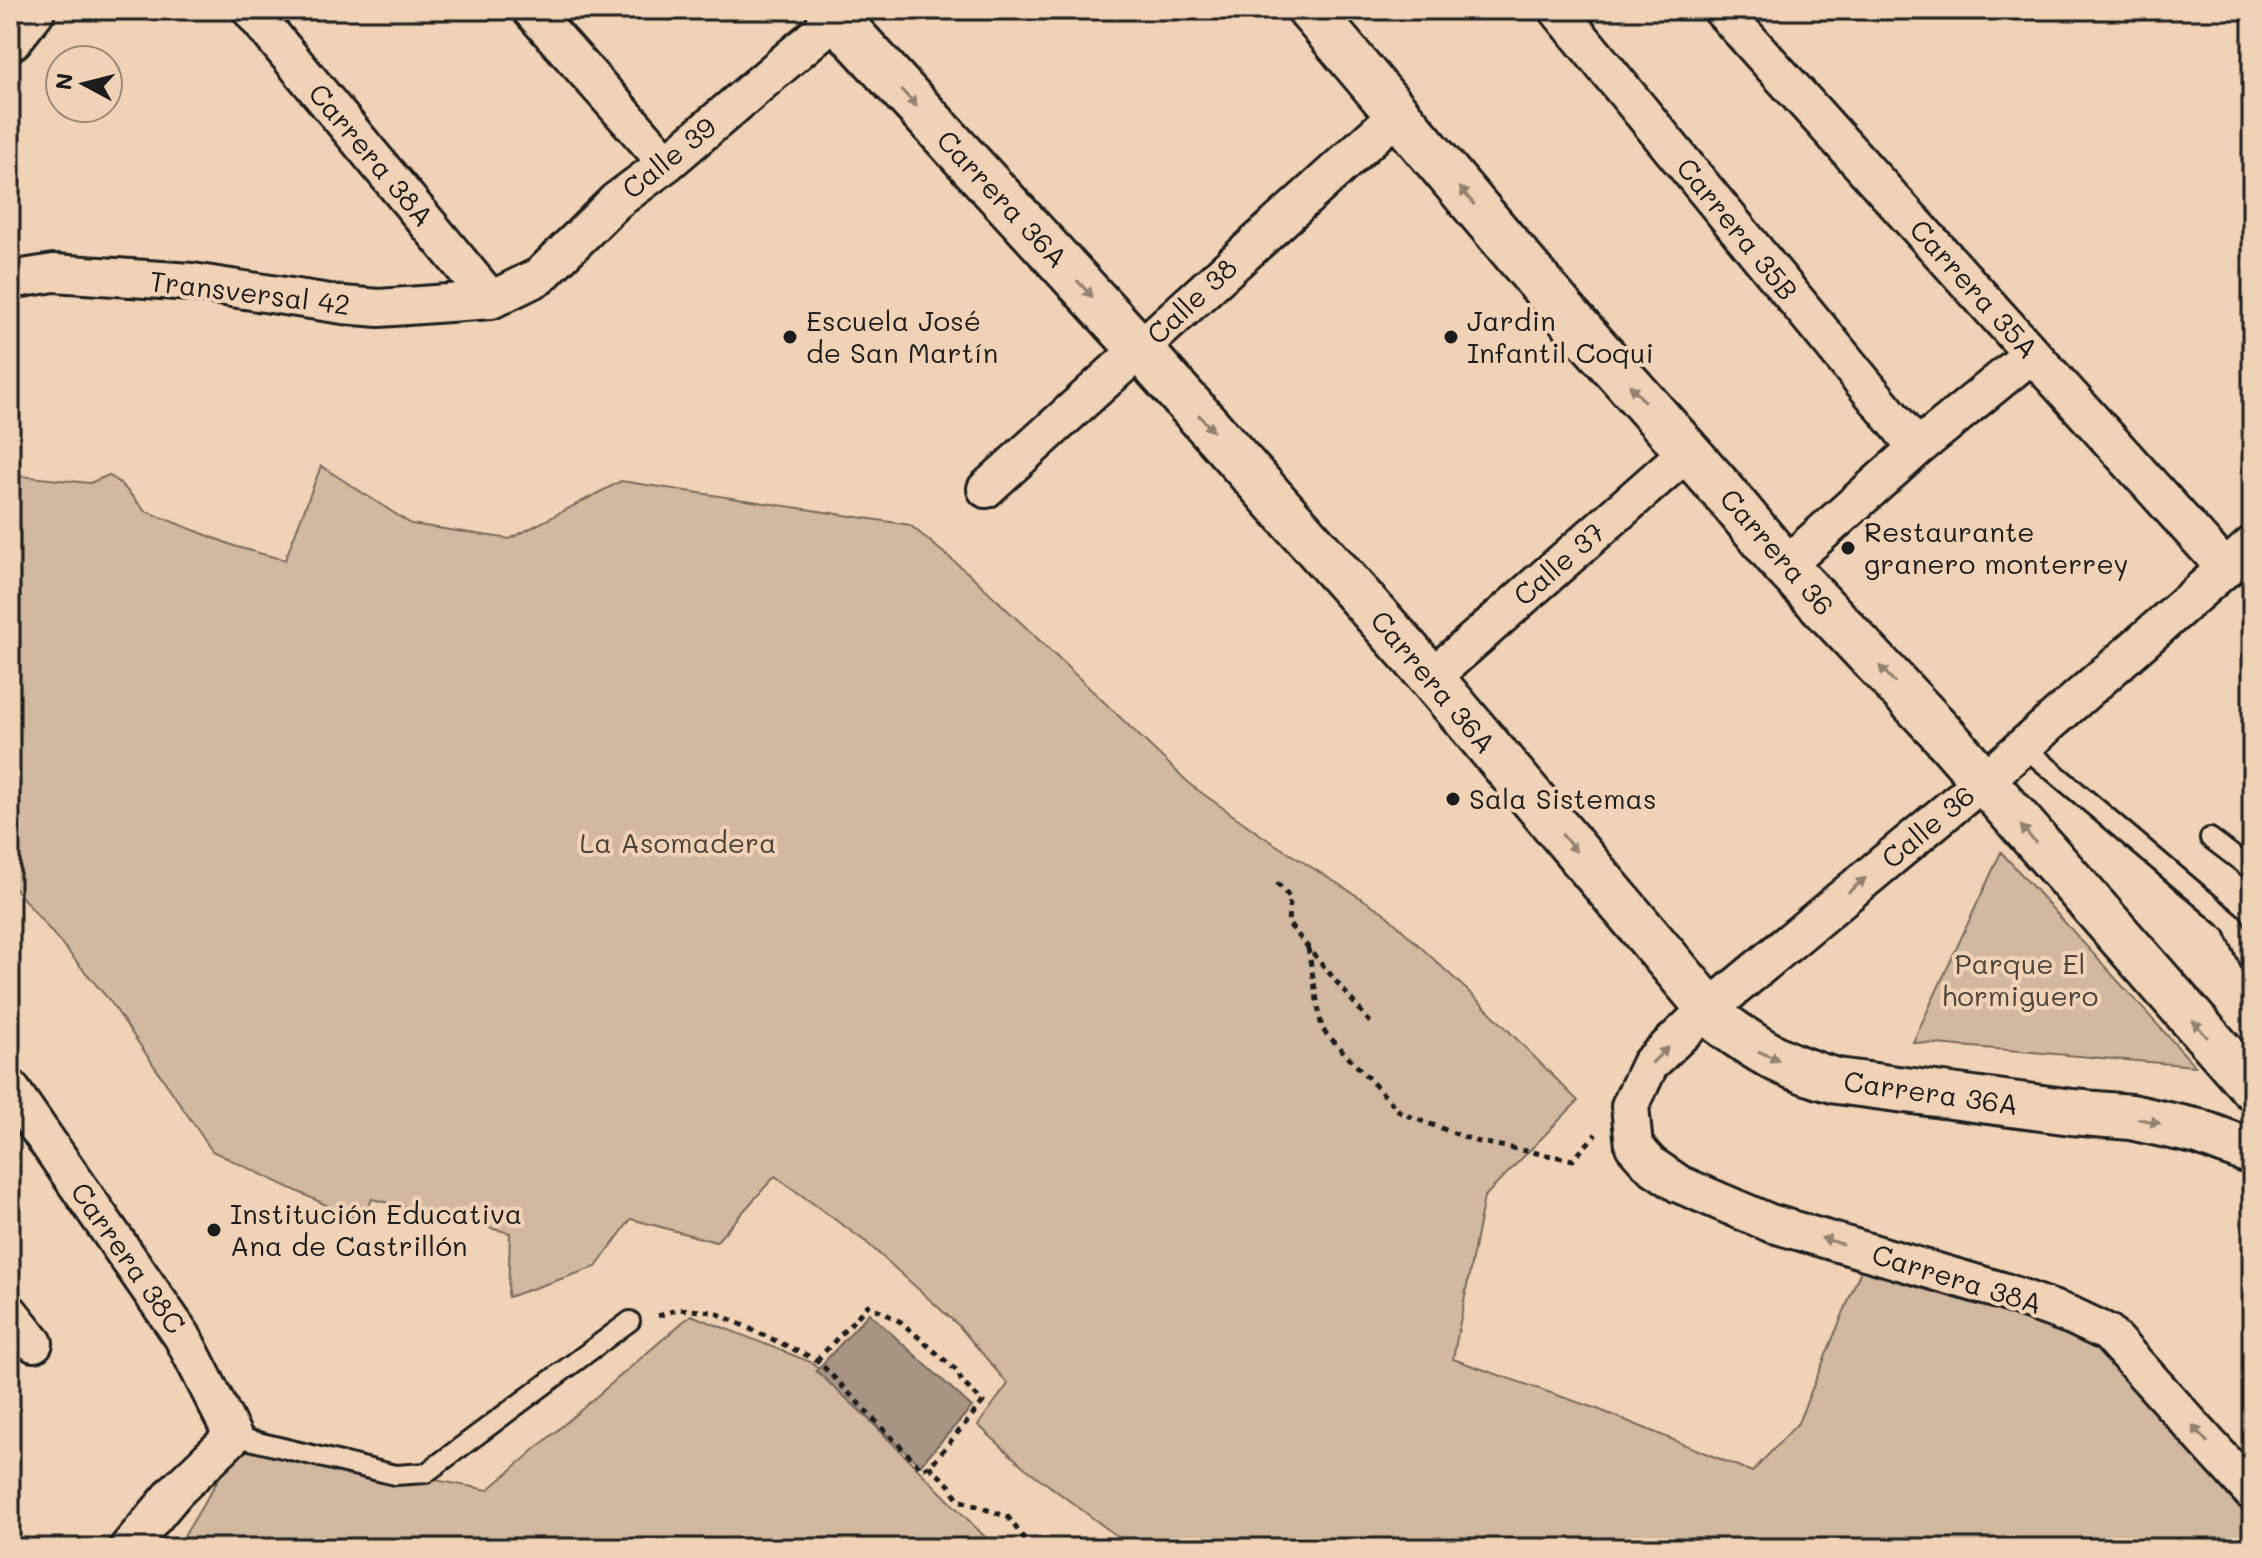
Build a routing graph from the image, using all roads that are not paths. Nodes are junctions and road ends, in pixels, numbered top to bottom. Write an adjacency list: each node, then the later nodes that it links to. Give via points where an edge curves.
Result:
1 (32, 10): 8 (street)
2 (251, 10): 12 (street, Carrera 38A)
3 (531, 10): 10 (street)
4 (1310, 10): 9 (street, Carrera 36)
5 (1558, 10): 15 (street, Carrera 35B)
6 (1722, 10): 14 (street, Carrera 35A)
7 (837, 13): 10 (street, Calle 39); 13 (street, Carrera 36A, one-way to 13)
8 (10, 38)
9 (1399, 113): 13 (street, Calle 38); 16 (street, Carrera 36, one-way to 9)
10 (667, 163): 12 (street, Calle 39, via 616,201 540,276)
11 (10, 280): 12 (street, Transversal 42, via 54,273 192,282 379,308)
12 (491, 300)
13 (1140, 349): 17 (street, Calle 38); 21 (street, Carrera 36A, one-way to 21)
14 (2032, 354): 15 (street); 20 (street, Carrera 35A)
15 (1917, 448): 19 (street)
16 (1688, 451): 19 (street, Carrera 36); 21 (street, Calle 37)
17 (986, 489)
18 (2252, 545): 20 (street, Calle 36)
19 (1785, 566): 23 (street, Carrera 36, one-way to 19)
20 (2226, 569): 22 (street, Calle 36)
21 (1431, 678): 27 (street, Carrera 36A, one-way to 27)
22 (2023, 746): 23 (street, Calle 36); 26 (lane, via 2233,924)
23 (1983, 781): 27 (street, Calle 36, one-way to 23); 28 (street, Carrera 36, one-way to 23)
24 (2210, 838): 25 (lane)
25 (2252, 870)
26 (2252, 966)
27 (1708, 1009): 30 (street, Calle 36, one-way to 27, via 1630,1106 1650,1064); 31 (street, Carrera 36A, one-way to 31, via 1760,1053 1837,1081 2131,1117 2199,1132)
28 (2252, 1087)
29 (10, 1088): 35 (street, Carrera 38C, via 182,1336)
30 (1630, 1124): 36 (street, Carrera 38A, one-way to 30, via 2108,1333 2002,1291 1770,1223 1679,1184 1634,1146)
31 (2252, 1152)
32 (10, 1313): 34 (street)
33 (630, 1321): 35 (lane, via 426,1473 395,1475)
34 (34, 1343)
35 (233, 1436): 37 (street)
36 (2252, 1492)
37 (128, 1548)

